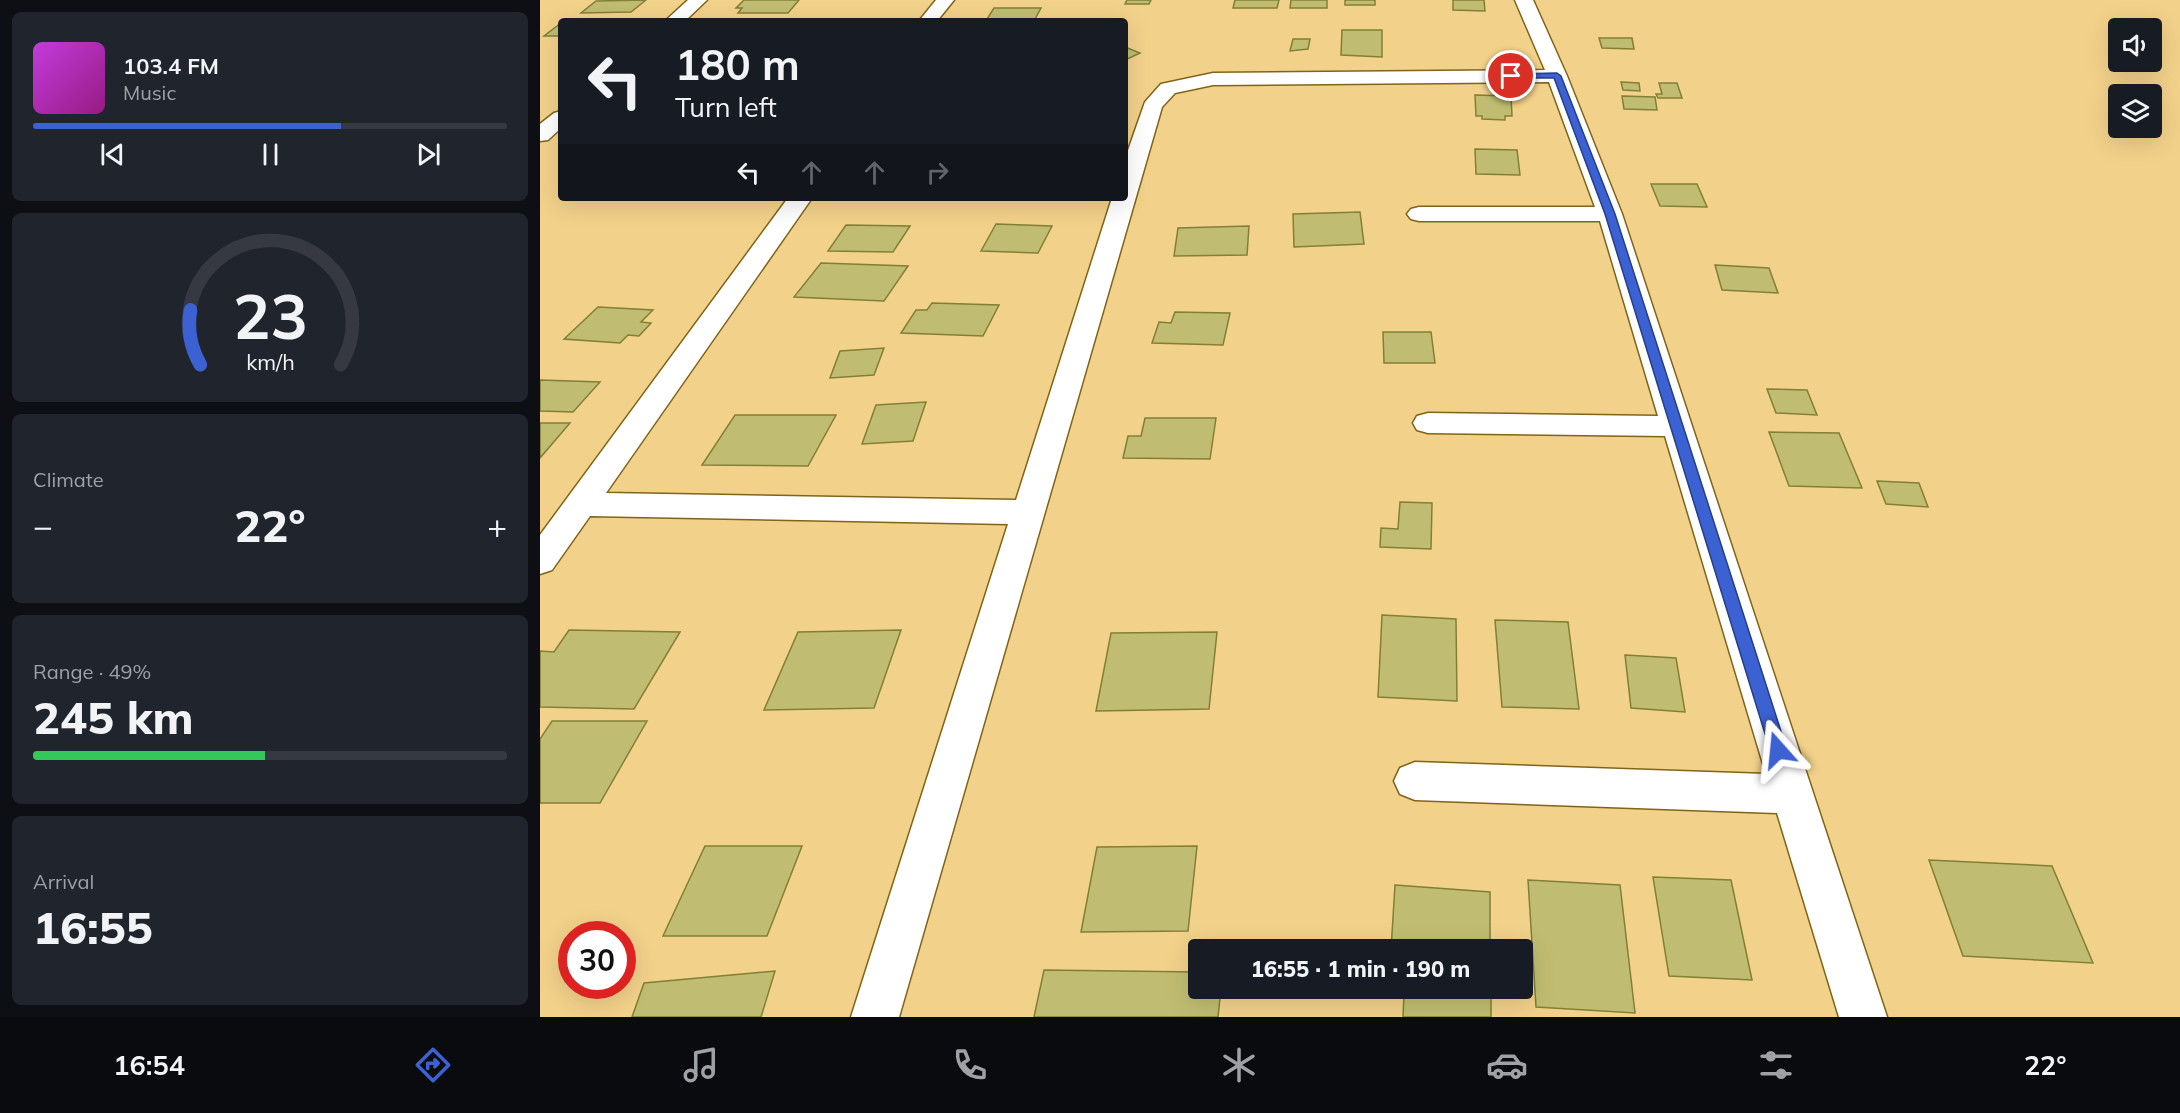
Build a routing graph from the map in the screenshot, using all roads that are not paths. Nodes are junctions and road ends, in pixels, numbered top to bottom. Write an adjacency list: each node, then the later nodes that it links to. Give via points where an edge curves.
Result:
1 (698, 0): 4 (street)
2 (945, 0): 5 (street)
3 (1524, 0): 6 (street)
4 (677, 18)
5 (930, 18)
6 (1557, 76): 9 (street, via 1213,79 1168,88 1152,106); 13 (street)
7 (558, 120): 8 (street)
8 (540, 135)
9 (1128, 187)
10 (798, 201): 16 (street)
11 (1124, 201): 17 (street)
12 (1419, 214): 13 (street)
13 (1610, 214): 15 (street)
14 (1428, 423): 15 (street)
15 (1676, 426): 20 (street)
16 (580, 504): 17 (street); 18 (street)
17 (1030, 512): 21 (street)
18 (540, 561)
19 (1415, 781): 20 (street)
20 (1792, 794): 22 (street)
21 (875, 1017)
22 (1863, 1017)

